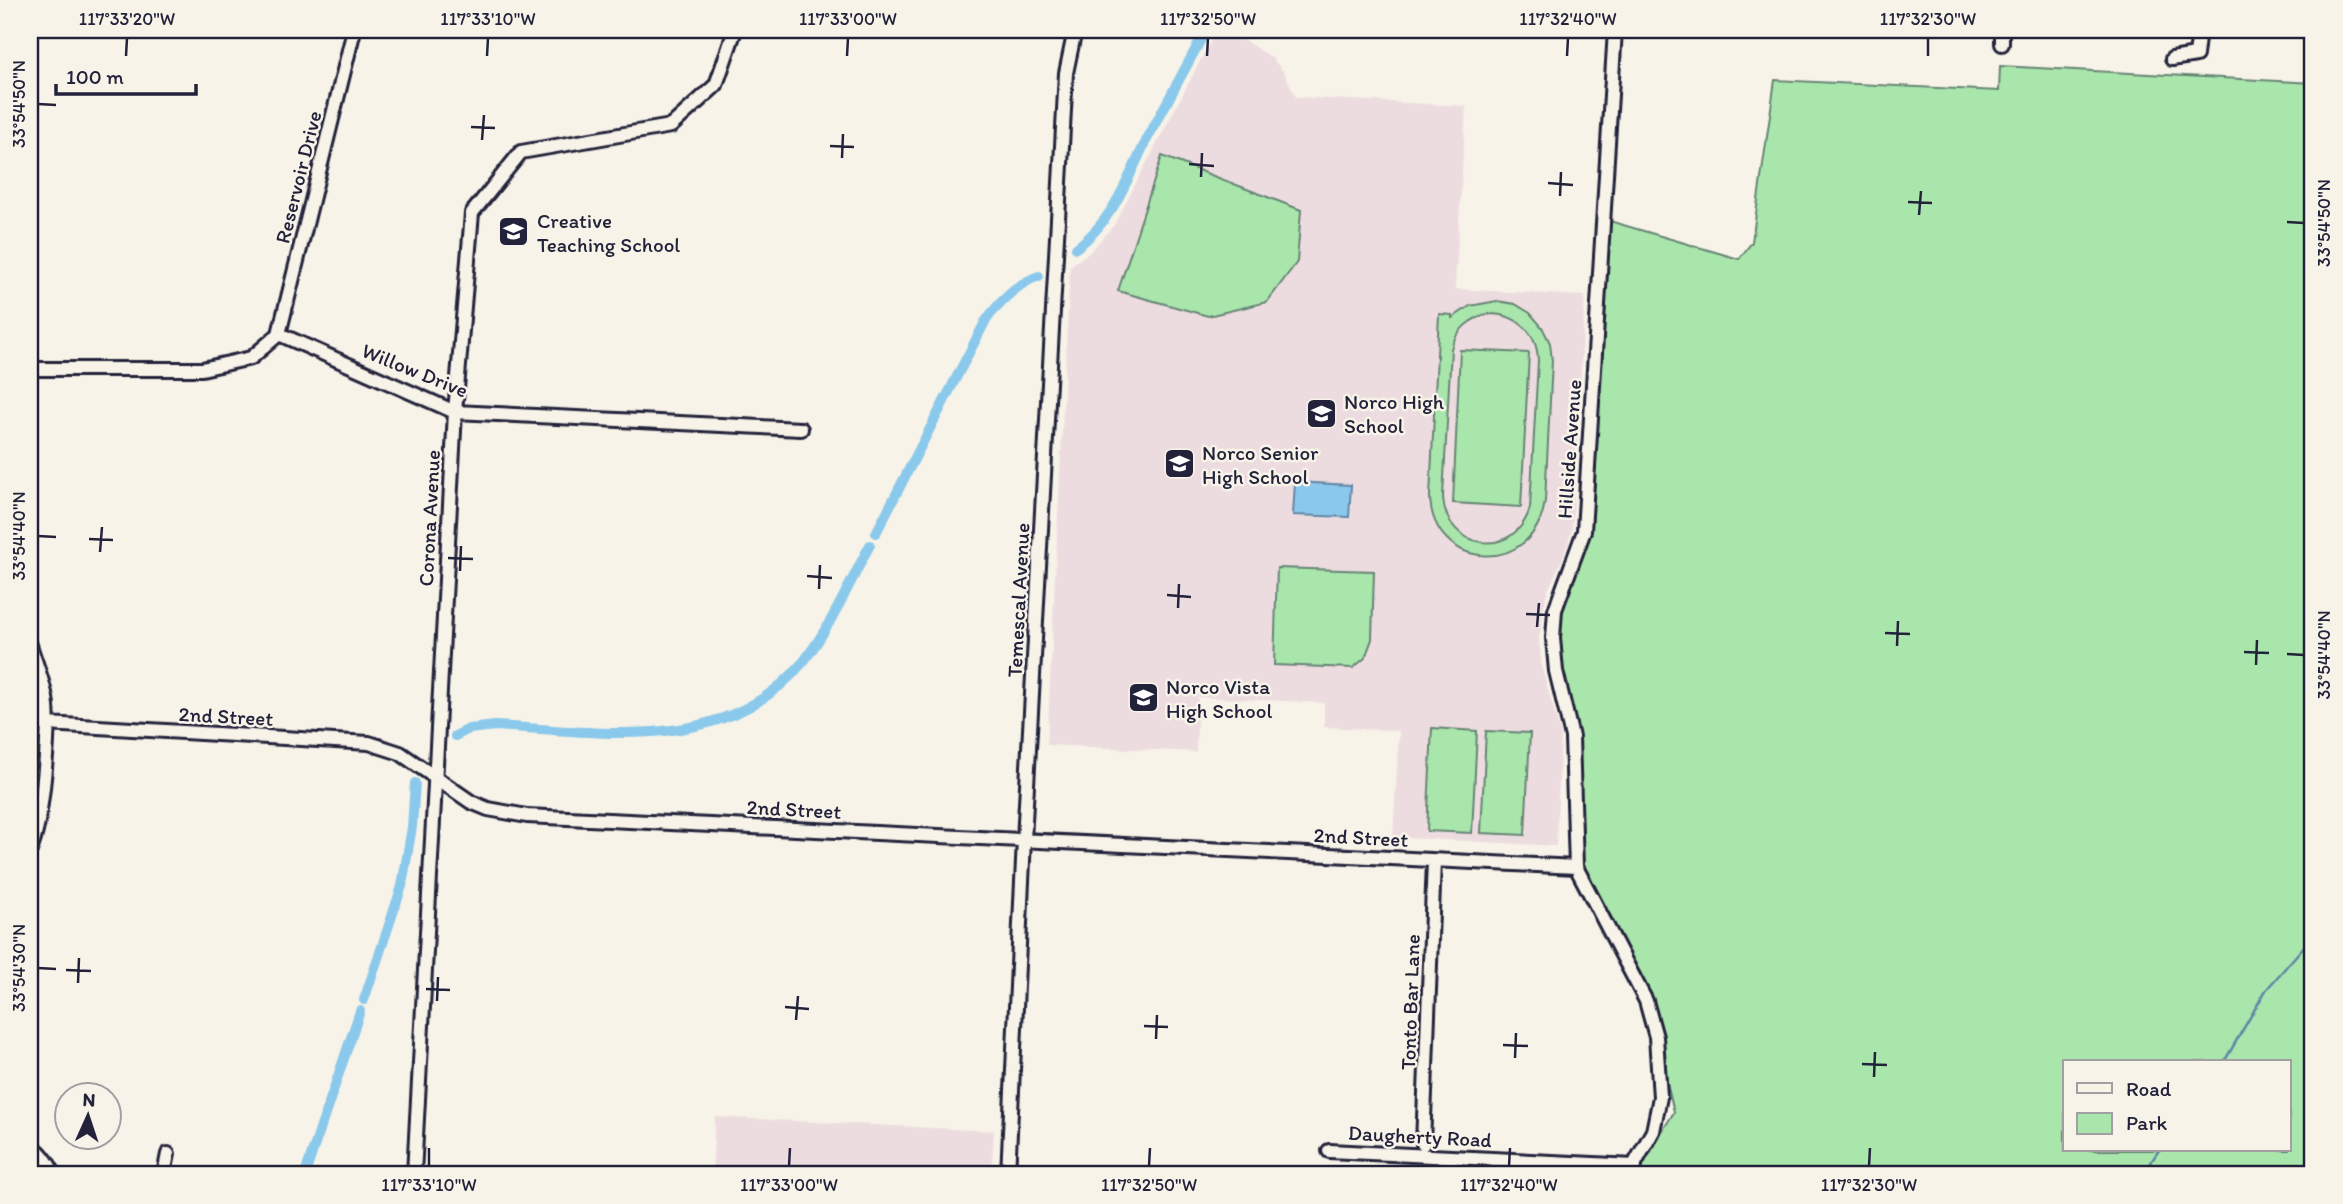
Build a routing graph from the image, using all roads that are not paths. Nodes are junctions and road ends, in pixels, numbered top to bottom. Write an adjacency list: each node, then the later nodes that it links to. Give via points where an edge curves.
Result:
1 (354, 30): 9 (street, Reservoir Drive)
2 (735, 30): 11 (street, Corona Avenue, via 716,85 671,126 521,152 472,213)
3 (1075, 30): 17 (street, Temescal Avenue, via 1066,74)
4 (1615, 30): 20 (street, Hillside Avenue, via 1584,531 1555,610 1553,638 1572,737)
5 (2002, 30): 7 (street)
6 (2199, 30): 8 (street, via 2196,55)
7 (2001, 44)
8 (2172, 60)
9 (279, 334): 10 (street, via 251,358 202,369); 11 (street, Willow Drive)
10 (30, 369)
11 (455, 412): 12 (street, Willow Drive); 16 (street, Corona Avenue)
12 (801, 429)
13 (30, 645): 15 (street, via 46,698)
14 (30, 723): 15 (street, 2nd Street)
15 (48, 724): 16 (street, 2nd Street, via 369,743 400,753); 18 (street, via 40,806)
16 (434, 776): 17 (street, 2nd Street, via 471,802 527,816); 28 (street, Corona Avenue)
17 (1024, 840): 19 (street, 2nd Street); 29 (street, Temescal Avenue)
18 (30, 850)
19 (1434, 861): 20 (street, 2nd Street); 22 (street, Tonto Bar Lane)
20 (1576, 867): 25 (street, Hillside Avenue, via 1646,1001 1656,1037 1660,1097 1653,1131)
21 (30, 1144): 26 (street)
22 (1423, 1144)
23 (1329, 1151): 25 (street, Daugherty Road)
24 (168, 1154): 27 (street)
25 (1632, 1170)
26 (54, 1174)
27 (164, 1174)
28 (414, 1174)
29 (1009, 1174)

